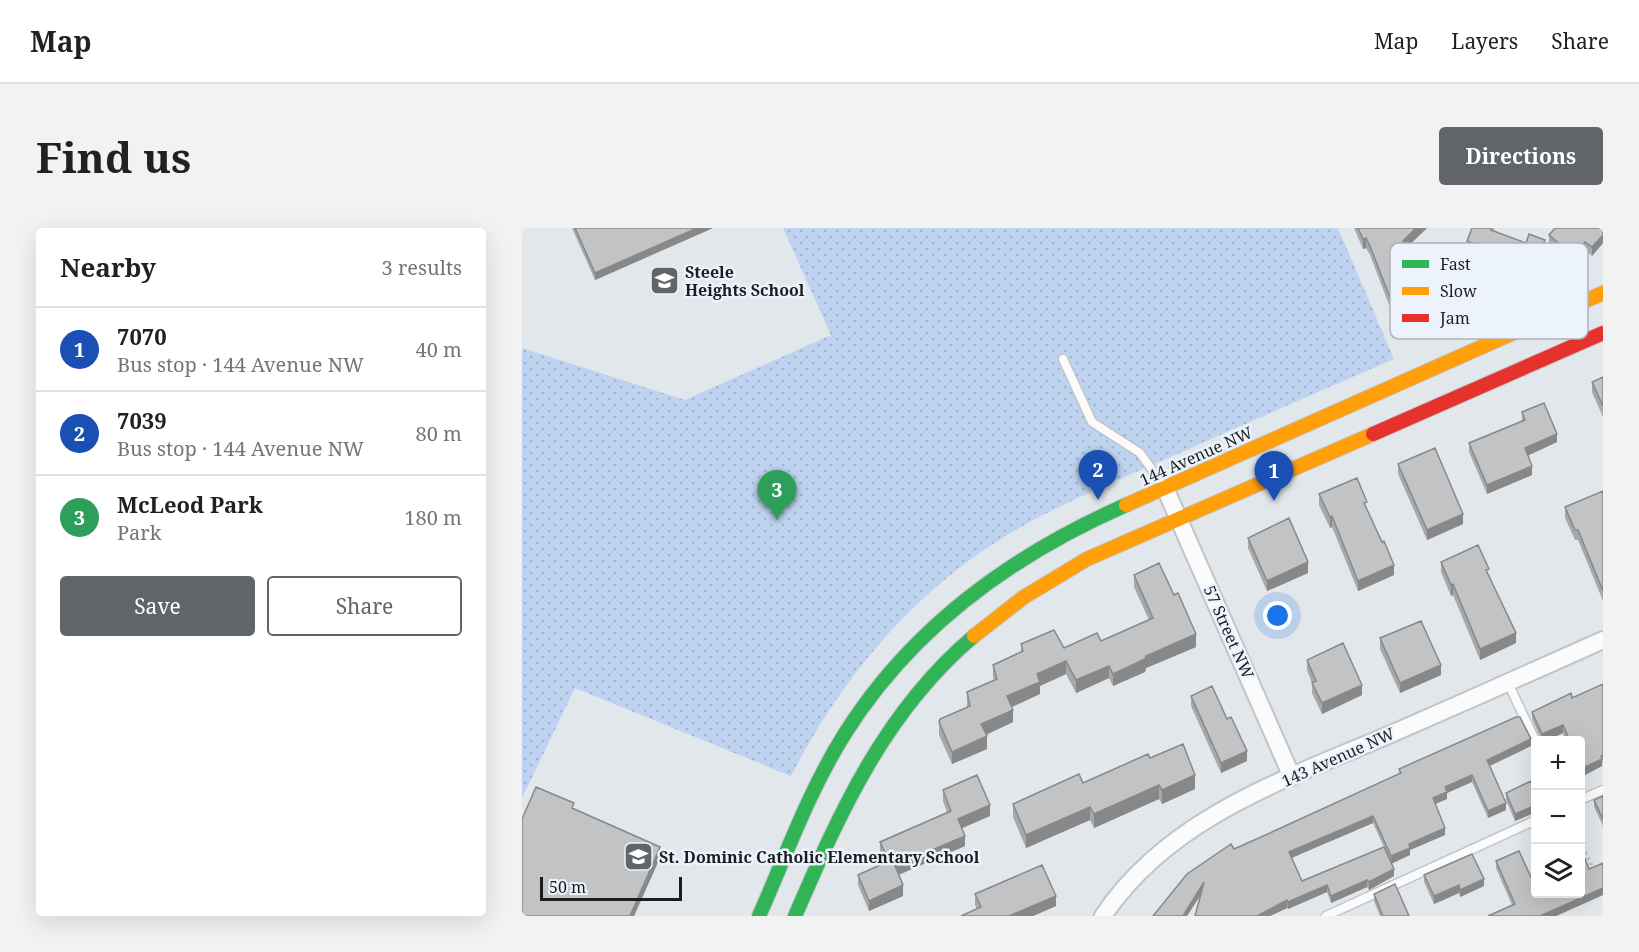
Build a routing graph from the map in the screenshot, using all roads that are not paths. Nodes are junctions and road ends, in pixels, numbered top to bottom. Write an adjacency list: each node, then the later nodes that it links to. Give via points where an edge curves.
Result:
1 (1603, 293): 2 (street, 144 Avenue NW)
2 (1588, 300)
3 (1603, 333): 7 (street)
4 (1500, 339): 6 (street, 144 Avenue NW)
5 (1063, 359): 6 (lane, via 1092,422 1140,453)
6 (1165, 488): 7 (street, 57 Street NW); 15 (street, 144 Avenue NW, via 1076,527 1010,564 966,597 922,638 875,691 840,743 822,774)
7 (1179, 519): 11 (street, 57 Street NW); 16 (street, via 1048,580 1002,612 946,661 898,716 873,753 843,808)
8 (1603, 640): 9 (street, 143 Avenue NW)
9 (1509, 683): 10 (lane); 11 (street, 143 Avenue NW)
10 (1533, 736)
11 (1292, 777): 17 (street, 143 Avenue NW, via 1192,828 1135,875)
12 (1603, 790): 13 (lane)
13 (1585, 798)
14 (1531, 822): 18 (lane)
15 (759, 916)
16 (795, 916)
17 (1103, 916)
18 (1326, 916)

